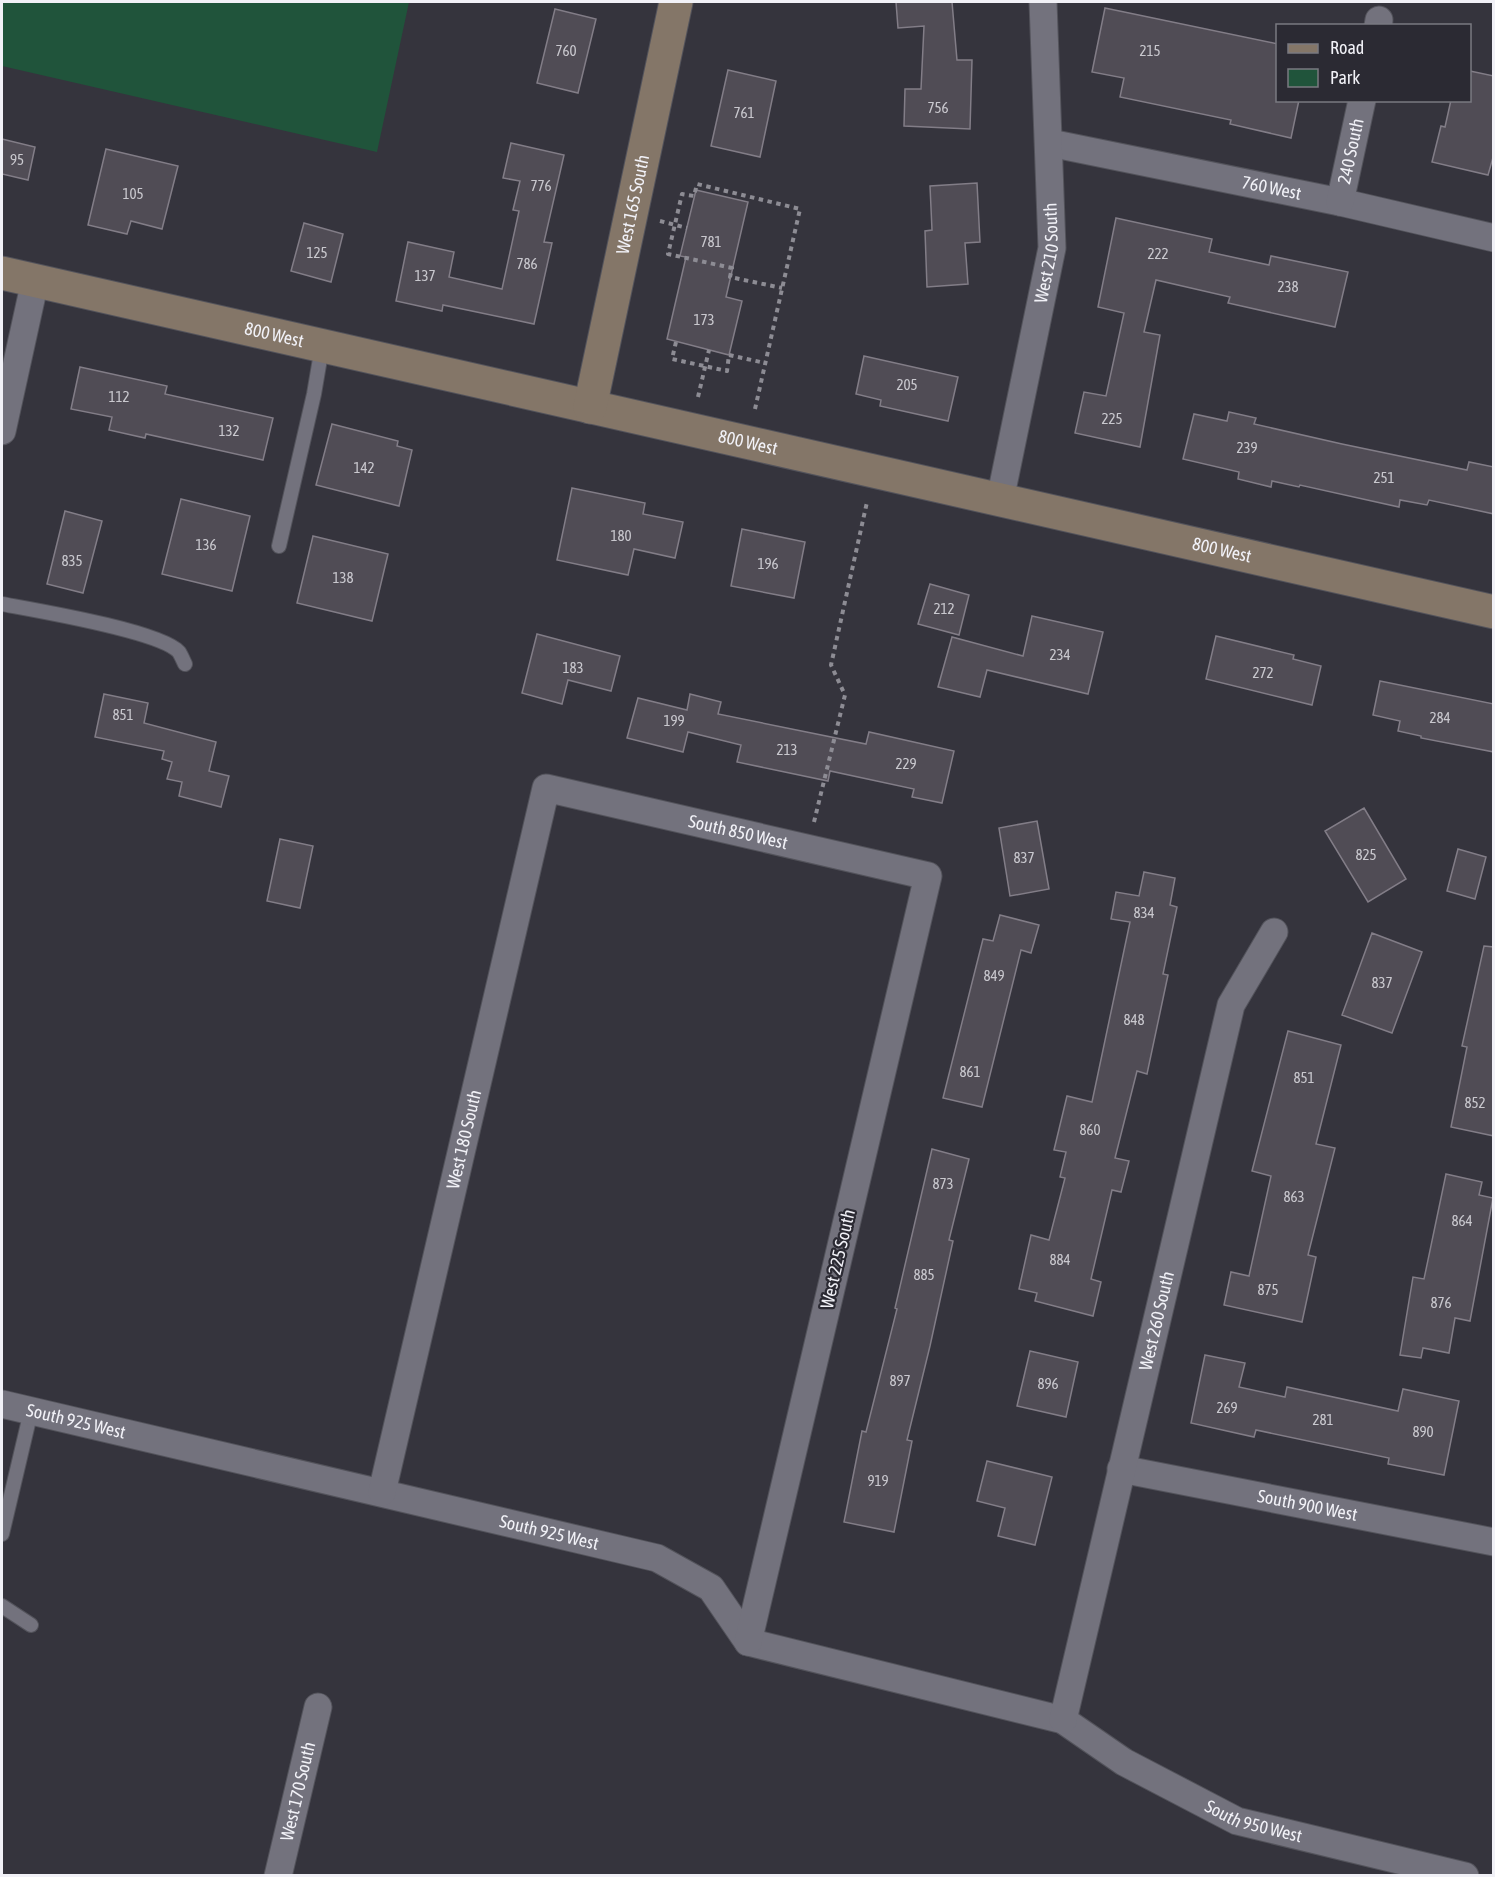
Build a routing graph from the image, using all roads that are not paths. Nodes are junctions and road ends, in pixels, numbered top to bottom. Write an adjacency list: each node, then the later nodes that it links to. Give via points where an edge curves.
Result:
1 (676, 2): 10 (street, West 165 South)
2 (1043, 2): 4 (street, West 210 South)
3 (1362, 102): 5 (street, 240 South)
4 (1050, 143): 5 (street, 760 West); 12 (street, West 210 South, via 1052,248)
5 (1340, 202): 6 (street, 760 West)
6 (1494, 238)
7 (2, 273): 8 (street, 800 West)
8 (35, 281): 9 (street, 800 West); 11 (street)
9 (322, 346): 10 (street, 800 West); 13 (lane)
10 (590, 407): 12 (street, 800 West)
11 (2, 431)
12 (1000, 500): 15 (street, 800 West)
13 (279, 546)
14 (2, 604): 16 (lane, via 152,639 179,652)
15 (1494, 612)
16 (184, 664)
17 (546, 788): 18 (street, South 850 West); 23 (street, West 180 South)
18 (928, 876): 28 (street, West 225 South)
19 (1274, 932): 22 (street, West 260 South, via 1231,1005)
20 (2, 1404): 21 (street, South 925 West)
21 (31, 1411): 23 (street, South 925 West); 24 (lane)
22 (1121, 1469): 25 (street, South 900 West); 30 (street, West 260 South)
23 (382, 1492): 28 (street, South 925 West, via 657,1558 711,1588)
24 (2, 1533)
25 (1493, 1539)
26 (2, 1606): 27 (lane)
27 (31, 1625)
28 (748, 1642): 30 (street)
29 (318, 1707): 32 (street, West 170 South)
30 (1063, 1720): 31 (street, South 950 West, via 1124,1762 1237,1821)
31 (1371, 1865): 33 (street, South 950 West)
32 (278, 1875)
33 (1465, 1875)

